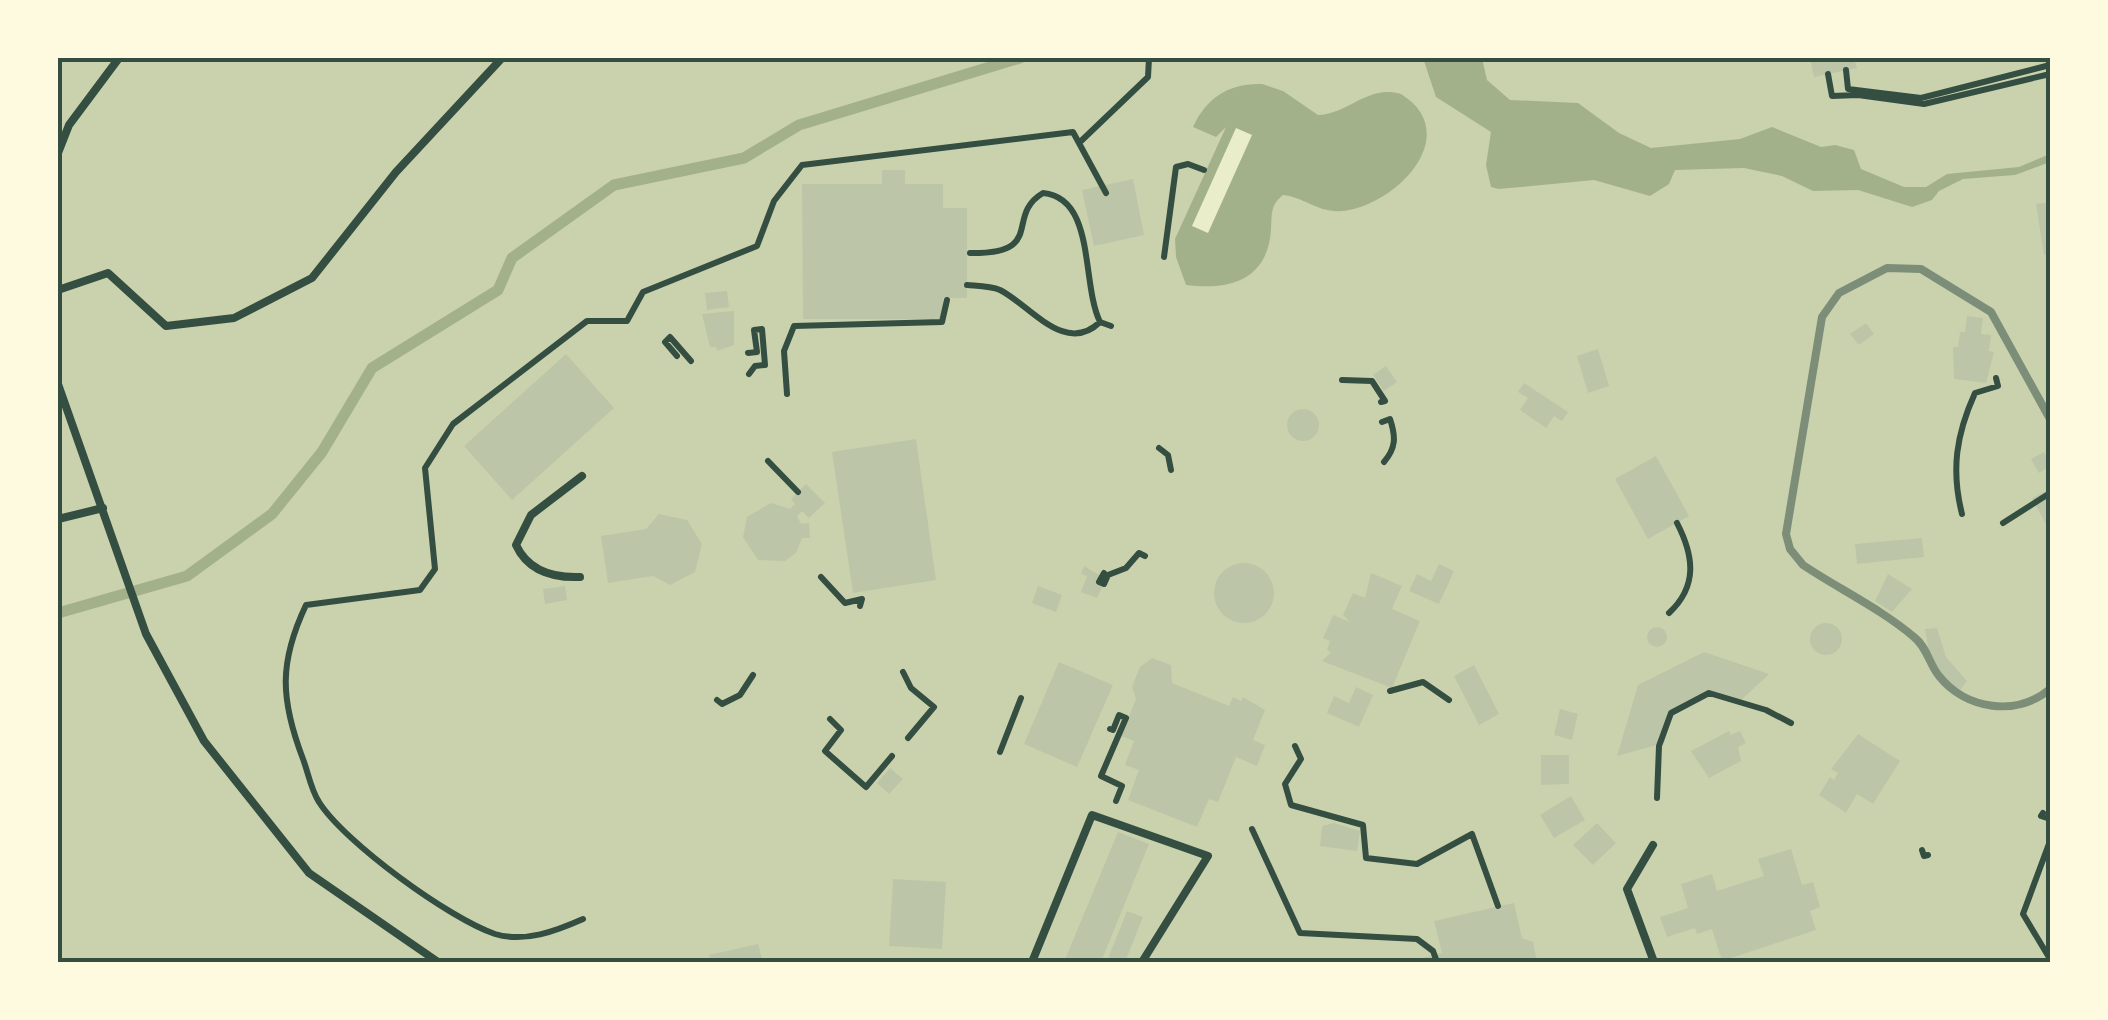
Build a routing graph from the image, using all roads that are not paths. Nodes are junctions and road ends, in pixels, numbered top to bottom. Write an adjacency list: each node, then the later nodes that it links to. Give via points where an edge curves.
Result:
1 (119, 58): 3 (lane, via 70,125)
2 (502, 58): 4 (lane, via 396,172 312,278 234,318 166,326 108,273)
3 (58, 153)
4 (58, 290)
5 (58, 384): 7 (lane)
6 (582, 476): 9 (lane, via 530,515 516,545 522,560 555,578)
7 (103, 508): 8 (lane); 11 (lane, via 146,634 204,741 309,873)
8 (58, 520)
9 (580, 577)
10 (1653, 845): 14 (lane, via 1627,889)
11 (438, 962)
12 (1032, 962): 13 (lane, via 1092,816 1208,856)
13 (1142, 962)
14 (1654, 962)

